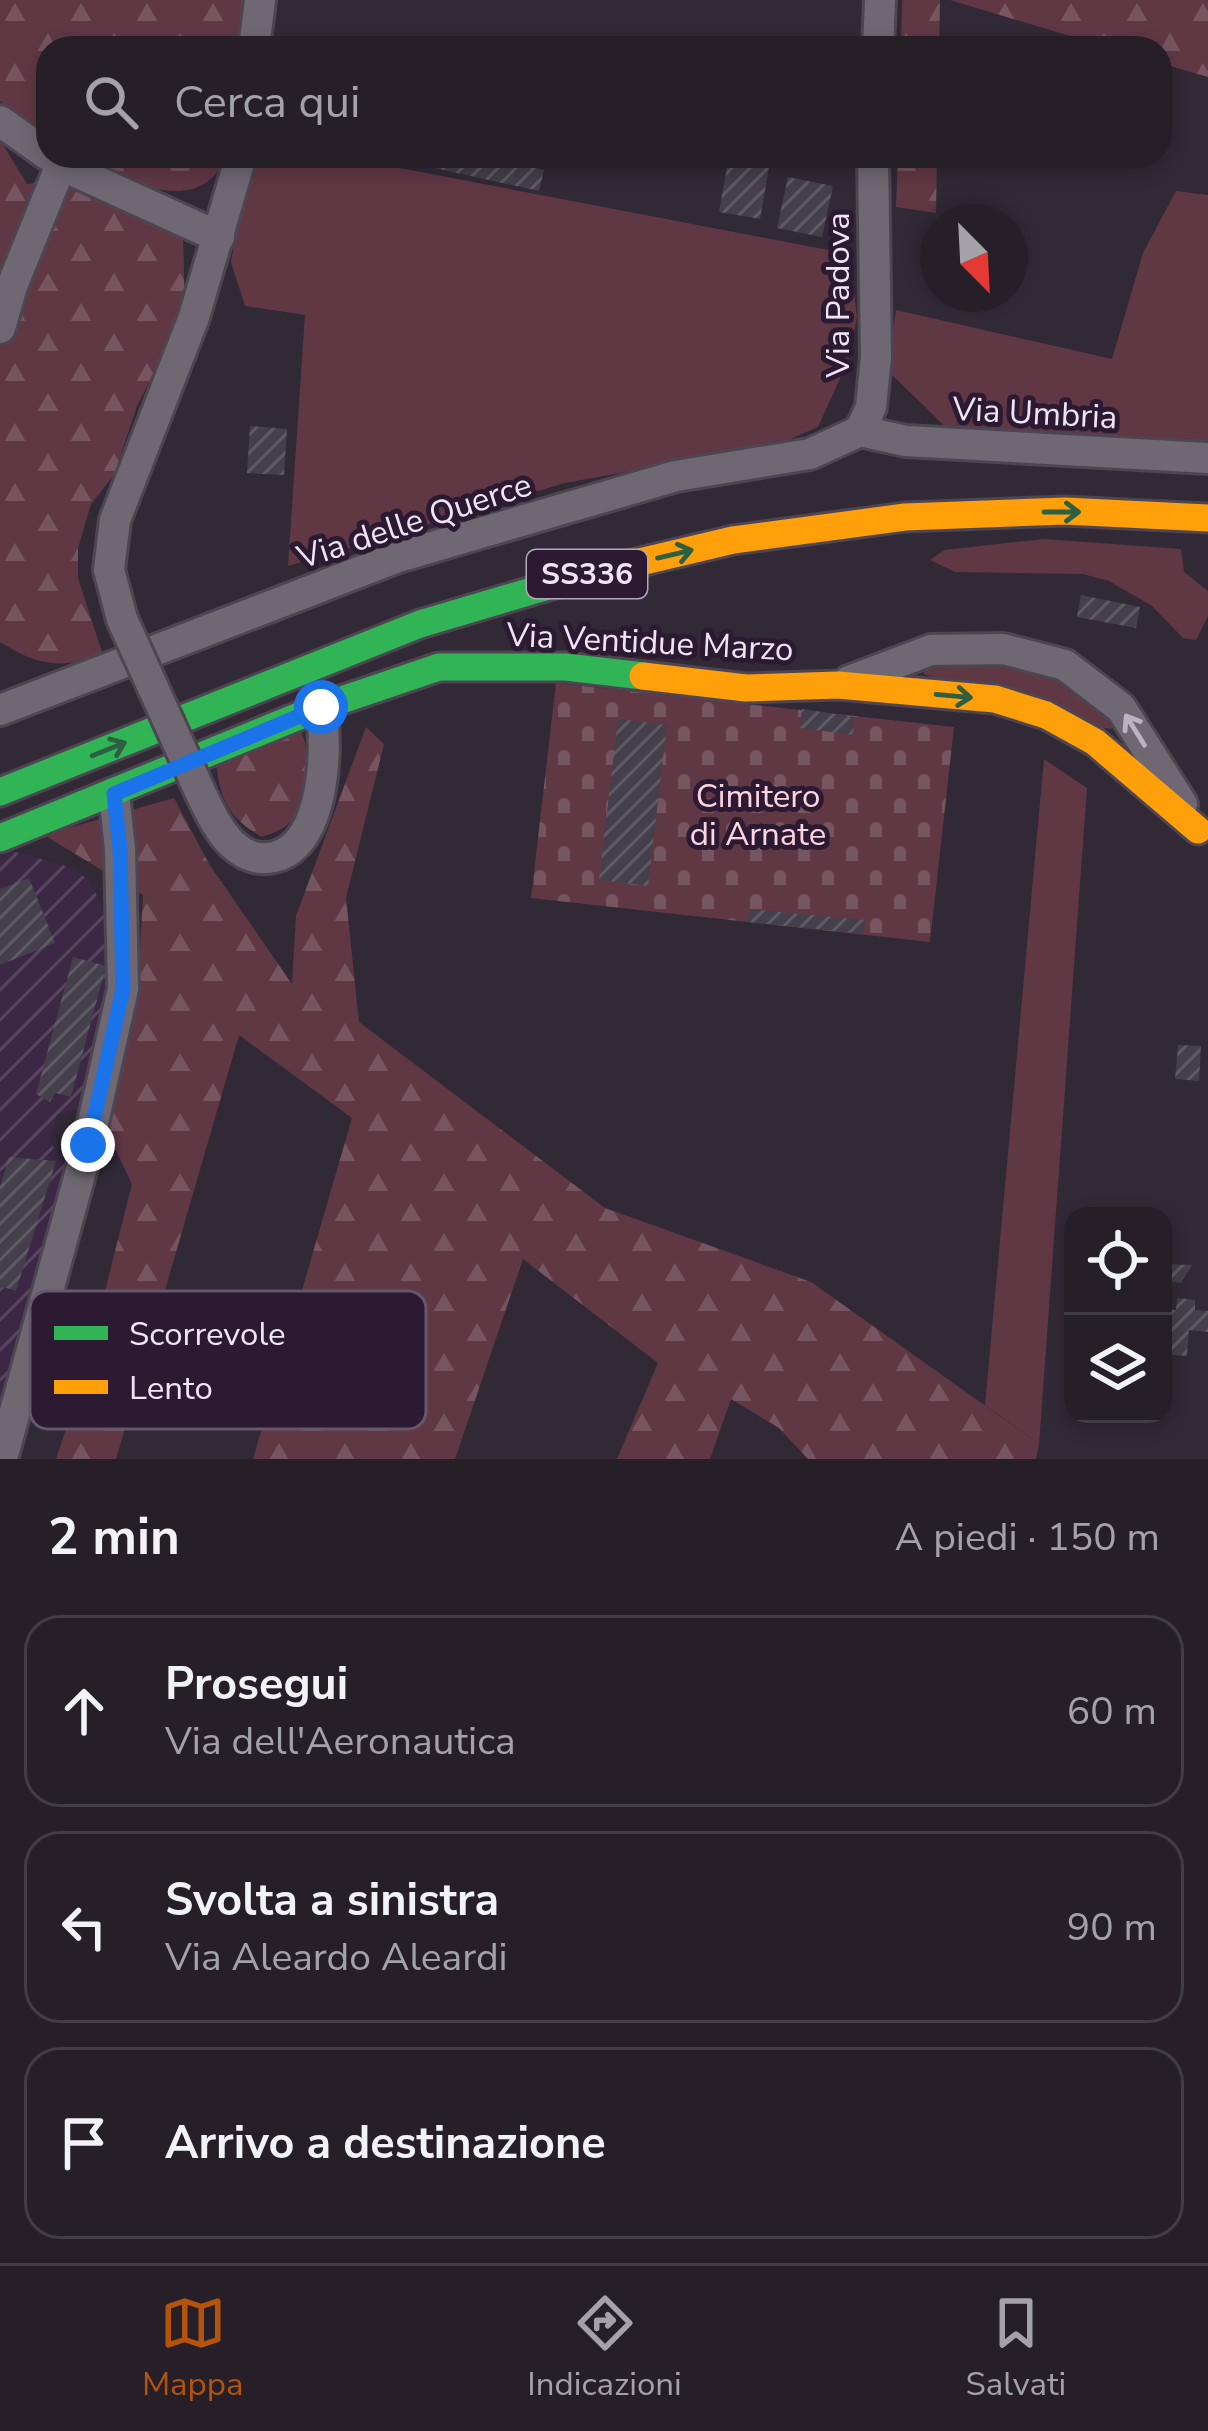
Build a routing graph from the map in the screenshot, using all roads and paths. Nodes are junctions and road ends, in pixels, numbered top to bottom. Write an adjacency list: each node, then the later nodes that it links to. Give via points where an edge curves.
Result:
1 (260, 0): 3 (street)
2 (880, 0): 4 (street)
3 (256, 36)
4 (878, 36)
5 (0, 122): 6 (street)
6 (36, 147)
7 (50, 168): 12 (street)
8 (72, 168): 11 (street)
9 (238, 168): 11 (street)
10 (873, 168): 13 (street, Via Padova, via 876,357)
11 (218, 237): 21 (street, bridge, via 115,520 109,570 122,619 202,796 220,830 252,857 292,849 310,821 323,772)
12 (0, 328)
13 (860, 431): 14 (street, Via Umbria); 22 (street, Via delle Querce, via 810,454 676,476 398,557)
14 (1208, 458)
15 (1067, 476): 16 (main road)
16 (1208, 482)
17 (1208, 518): 23 (main road, SS336, one-way to 17, via 420,624 733,540 905,517 1065,511)
18 (171, 686): 20 (main road)
19 (838, 686): 21 (main road, Via Ventidue Marzo, via 746,688 566,667 439,668); 25 (main road, Via Ventidue Marzo, one-way to 25, via 995,700 1046,715 1096,742); 25 (street, Via Ventidue Marzo, one-way to 19, via 1121,708 1065,665 1003,649 931,650)
20 (128, 703)
21 (321, 707): 24 (main road, Via Ventidue Marzo)
22 (0, 710)
23 (0, 792)
24 (114, 794): 26 (main road, Via Ventidue Marzo); 27 (street, via 123,989)
25 (1203, 836)
26 (0, 838)
27 (48, 1291)
28 (30, 1357): 29 (street)
29 (2, 1459)

